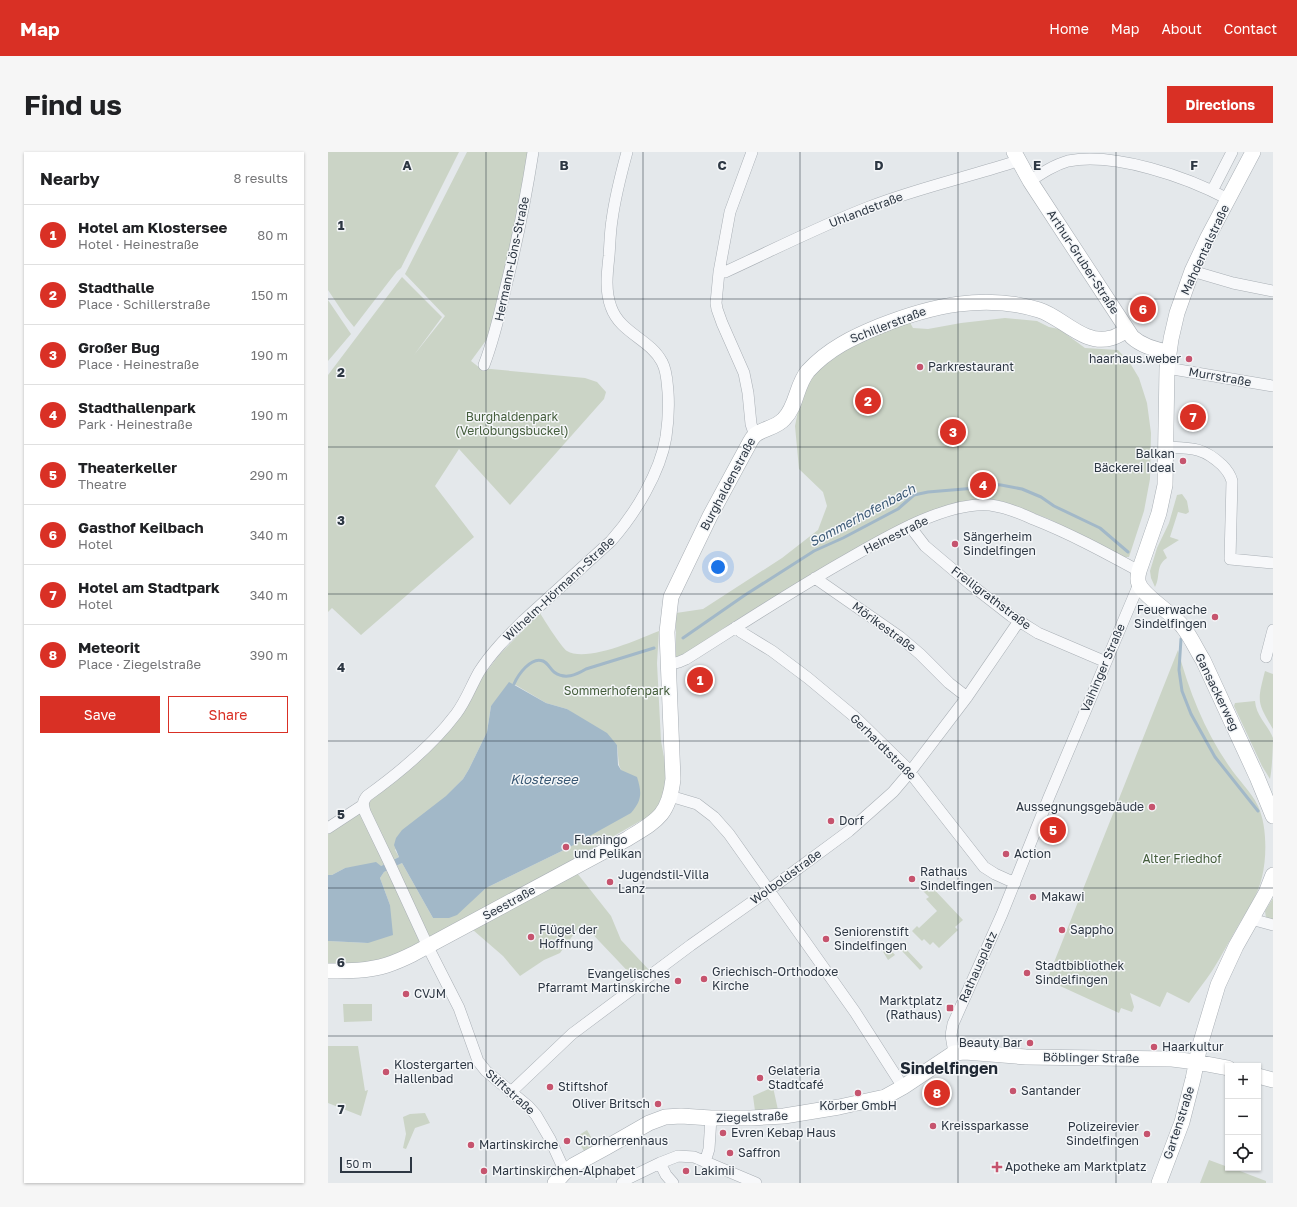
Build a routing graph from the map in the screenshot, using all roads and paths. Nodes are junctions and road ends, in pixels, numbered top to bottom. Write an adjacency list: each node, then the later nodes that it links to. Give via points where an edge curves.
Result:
1 (533, 152): 15 (street, Hermann-Löns-Straße, via 522,219 493,342)
2 (628, 152): 33 (street, Wilhelm-Hörmann-Straße, via 612,220 607,288 611,308 617,320 657,355 666,372 666,438 654,475 620,532 512,632 486,662 460,708 443,730 410,762 367,796)
3 (752, 152): 11 (street, Burghaldenstraße, via 730,212)
4 (1232, 152): 8 (street, Mahdentalstraße)
5 (1253, 152): 9 (main road, Mahdentalstraße)
6 (1016, 156): 7 (main road, Arthur-Gruber-Straße); 11 (street, Uhlandstraße, via 1011,163 869,207 725,272)
7 (1030, 181): 8 (street, via 1049,169 1069,161 1113,159 1166,172); 13 (main road, Arthur-Gruber-Straße)
8 (1212, 191): 9 (street)
9 (1228, 199): 10 (main road, Mahdentalstraße)
10 (1192, 271): 12 (street); 14 (main road, Mahdentalstraße, via 1177,313)
11 (719, 272): 18 (street, Burghaldenstraße, via 716,290 717,310 744,373)
12 (1273, 291)
13 (1127, 330): 14 (main road, Arthur-Gruber-Straße, via 1137,342); 18 (main road, Schillerstraße, via 1112,338 1097,339 1077,332 1048,313 1005,303 951,304 926,310 858,335 828,353 808,371 784,420)
14 (1169, 352): 16 (main road, Vaihinger Straße)
15 (484, 365)
16 (1167, 368): 17 (street, Murrstraße); 19 (main road, Vaihinger Straße)
17 (1273, 386)
18 (755, 436): 29 (main road, Burghaldenstraße, via 710,516 670,597 667,624)
19 (1166, 447): 21 (street, via 1191,448 1204,452 1229,474 1232,481 1230,559); 23 (main road, Vaihinger Straße, via 1165,486)
20 (911, 525): 22 (street, Heinestraße); 23 (street, Heinestraße, via 951,510 978,505 996,506 1075,536); 24 (street, Freiligrathstraße, via 925,546)
21 (1273, 563)
22 (815, 578): 25 (street, Heinestraße); 30 (street, Mörikestraße, via 900,637)
23 (1139, 578): 28 (street, Vaihinger Straße); 34 (main road, Gansackerweg, via 1148,595 1178,621 1194,645)
24 (1019, 621): 28 (street, Freiligrathstraße, via 1038,633); 30 (street, Wolboldstraße)
25 (736, 627): 29 (street, Heinestraße, via 686,659); 31 (street, Gerhardtstraße, via 808,678 856,718)
26 (1273, 630): 27 (street)
27 (1266, 657)
28 (1106, 662): 37 (street, Vaihinger Straße)
29 (668, 665): 32 (main road, Burghaldenstraße, via 673,768)
30 (967, 697): 31 (street, Wolboldstraße)
31 (910, 772): 37 (street, Gerhardtstraße, via 984,867); 38 (street, Wolboldstraße, via 893,792 862,820)
32 (670, 796): 38 (street, via 697,804 711,814 729,834); 41 (main road, Seestraße, via 662,813 650,825)
33 (363, 805): 35 (street, Wilhelm-Hörmann-Straße); 41 (street)
34 (1273, 816)
35 (328, 828)
36 (1273, 876): 39 (main road, Gartenstraße)
37 (1015, 883): 43 (street, Rathausplatz, via 953,1024 951,1035)
38 (769, 890): 48 (street, via 855,1012); 49 (street, Wolboldstraße, via 572,1034)
39 (1251, 919): 40 (street); 44 (main road, Gartenstraße, via 1218,986)
40 (1273, 925)
41 (427, 946): 42 (main road, Seestraße, via 388,965 369,970); 49 (street, Stiftstraße, via 459,1008 478,1062)
42 (328, 971)
43 (954, 1053): 44 (main road, Böblinger Straße); 48 (main road, Ziegelstraße)
44 (1196, 1062): 45 (main road, Böblinger Straße); 57 (main road, Gartenstraße, via 1182,1122)
45 (1225, 1067)
46 (1261, 1077): 47 (main road)
47 (1273, 1080)
48 (903, 1087): 50 (main road, Ziegelstraße, via 885,1097 815,1112 784,1116)
49 (511, 1092): 53 (street, Stiftstraße, via 536,1115 550,1139)
50 (711, 1118): 51 (street, via 709,1149); 53 (main road, Ziegelstraße, via 681,1116 650,1123 574,1164)
51 (705, 1162): 52 (street, via 694,1157 678,1156); 56 (street)
52 (660, 1163): 54 (street); 55 (street)
53 (560, 1178)
54 (622, 1183)
55 (673, 1183)
56 (756, 1183)
57 (1159, 1183)

